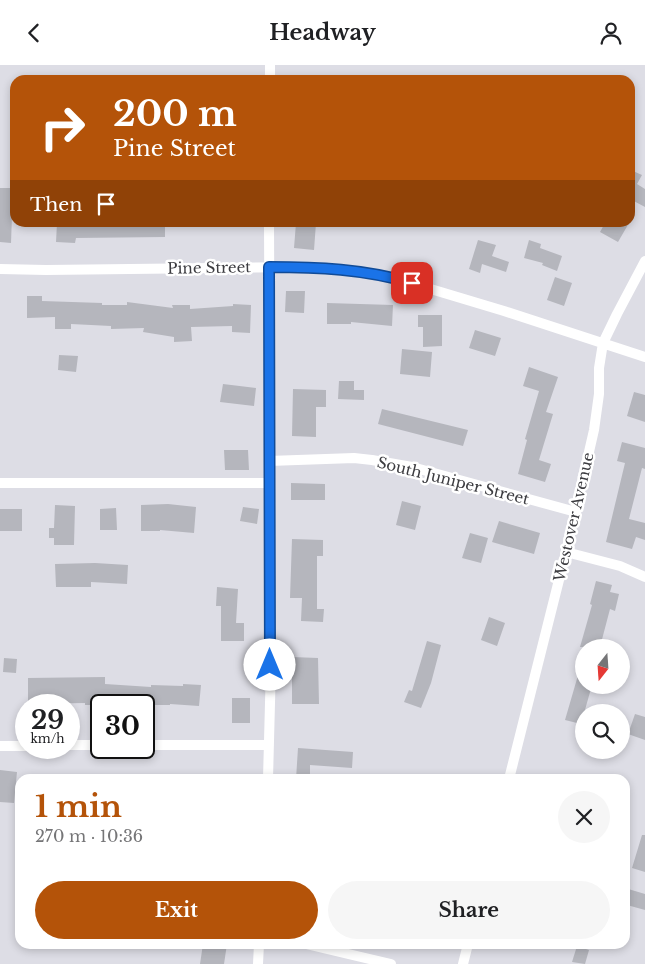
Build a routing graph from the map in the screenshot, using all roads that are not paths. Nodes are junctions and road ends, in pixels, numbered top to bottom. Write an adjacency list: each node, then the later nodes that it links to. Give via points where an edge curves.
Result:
1 (269, 227): 3 (street)
2 (645, 261): 5 (street, Westover Avenue)
3 (269, 267): 4 (street, Pine Street); 5 (street, Pine Street, via 346,270 394,278); 7 (street)
4 (0, 269)
5 (603, 343): 6 (street, Pine Street); 10 (street, Westover Avenue, via 594,430)
6 (645, 357)
7 (269, 461): 9 (street); 10 (street, South Juniper Street, via 372,460 412,467)
8 (0, 483): 9 (street)
9 (269, 483): 15 (street)
10 (576, 512): 11 (street, Westover Avenue)
11 (566, 553): 12 (street, via 620,566); 18 (street, Westover Avenue)
12 (645, 577)
13 (15, 745): 16 (street)
14 (155, 745): 15 (street)
15 (269, 745): 17 (street)
16 (0, 746)
17 (268, 774)
18 (510, 774)
19 (259, 949): 22 (street)
20 (327, 949): 23 (street)
21 (467, 949): 24 (street)
22 (258, 964)
23 (391, 964)
24 (463, 964)

